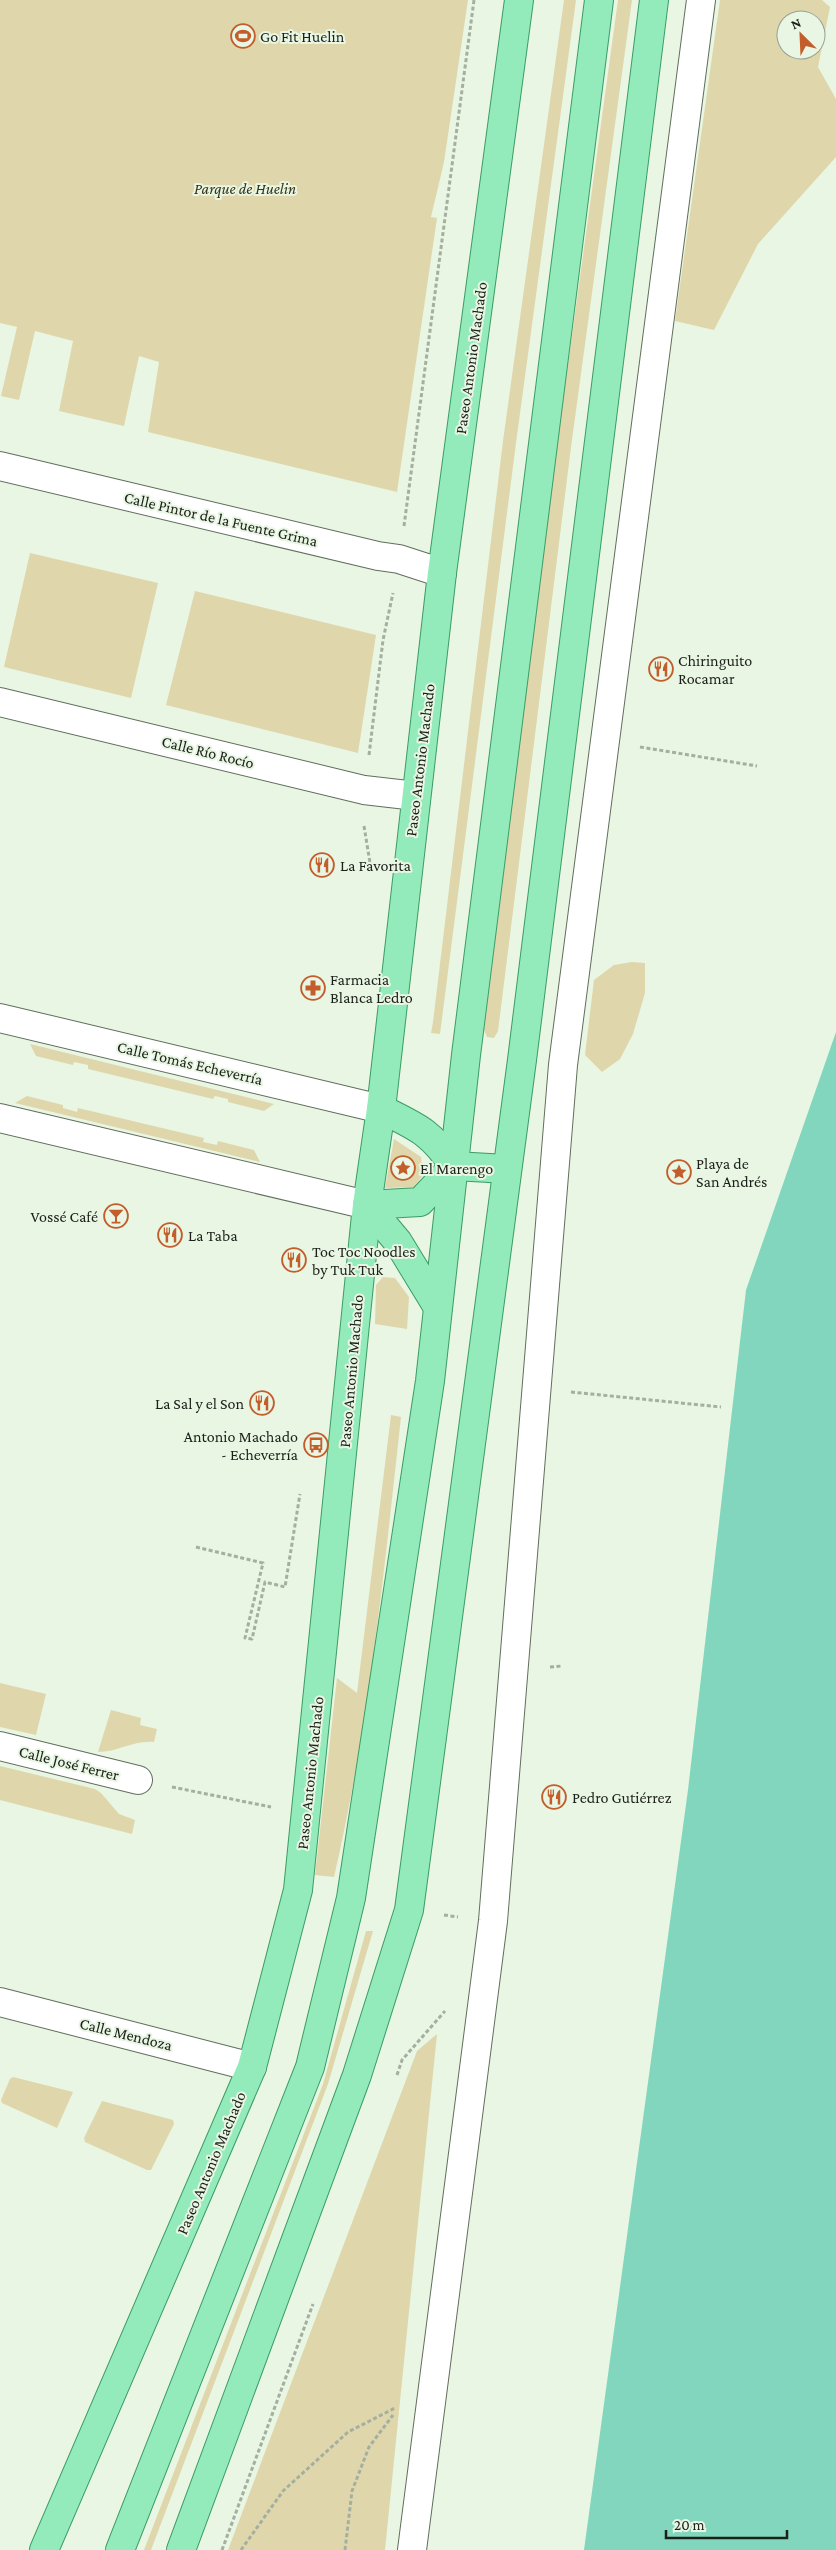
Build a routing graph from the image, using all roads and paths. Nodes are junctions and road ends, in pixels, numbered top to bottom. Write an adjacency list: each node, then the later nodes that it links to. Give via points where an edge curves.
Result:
1 (519, 0): 6 (main road, Paseo Antonio Machado)
2 (599, 0): 14 (main road)
3 (654, 0): 15 (main road)
4 (701, 0): 18 (street, via 563,1065)
5 (0, 466): 6 (street, Calle Pintor de la Fuente Grima, via 399,559)
6 (442, 573): 10 (main road, Paseo Antonio Machado)
7 (0, 702): 10 (street, Calle Río Rocío, via 364,790)
8 (630, 745): 9 (path)
9 (757, 766)
10 (416, 796): 12 (main road, Paseo Antonio Machado)
11 (0, 1018): 12 (street, Calle Tomás Echeverría)
12 (381, 1109): 14 (main road, via 424,1130 441,1146); 16 (main road, Paseo Antonio Machado)
13 (0, 1118): 16 (street)
14 (454, 1166): 15 (main road); 16 (main road, via 420,1202); 17 (main road)
15 (507, 1170): 30 (main road, via 409,1910 357,2075)
16 (366, 1205): 17 (main road, via 398,1242); 27 (main road, Paseo Antonio Machado, via 298,1890)
17 (438, 1306): 29 (main road, via 430,1381 351,1898 310,2067)
18 (537, 1397): 19 (path, via 563,1401 565,1392); 33 (street, via 493,1921)
19 (721, 1407)
20 (196, 1547): 21 (path, via 263,1562 245,1638 252,1639 265,1582)
21 (286, 1587)
22 (0, 1746): 23 (street, Calle José Ferrer)
23 (138, 1780)
24 (204, 1794): 25 (path)
25 (258, 1804)
26 (0, 2002): 27 (street, Calle Mendoza)
27 (252, 2066): 28 (main road, Paseo Antonio Machado)
28 (44, 2550)
29 (120, 2550)
30 (180, 2550)
31 (241, 2550): 32 (path, via 283,2490 348,2432 400,2406 368,2447 352,2491)
32 (345, 2550)
33 (412, 2550)

